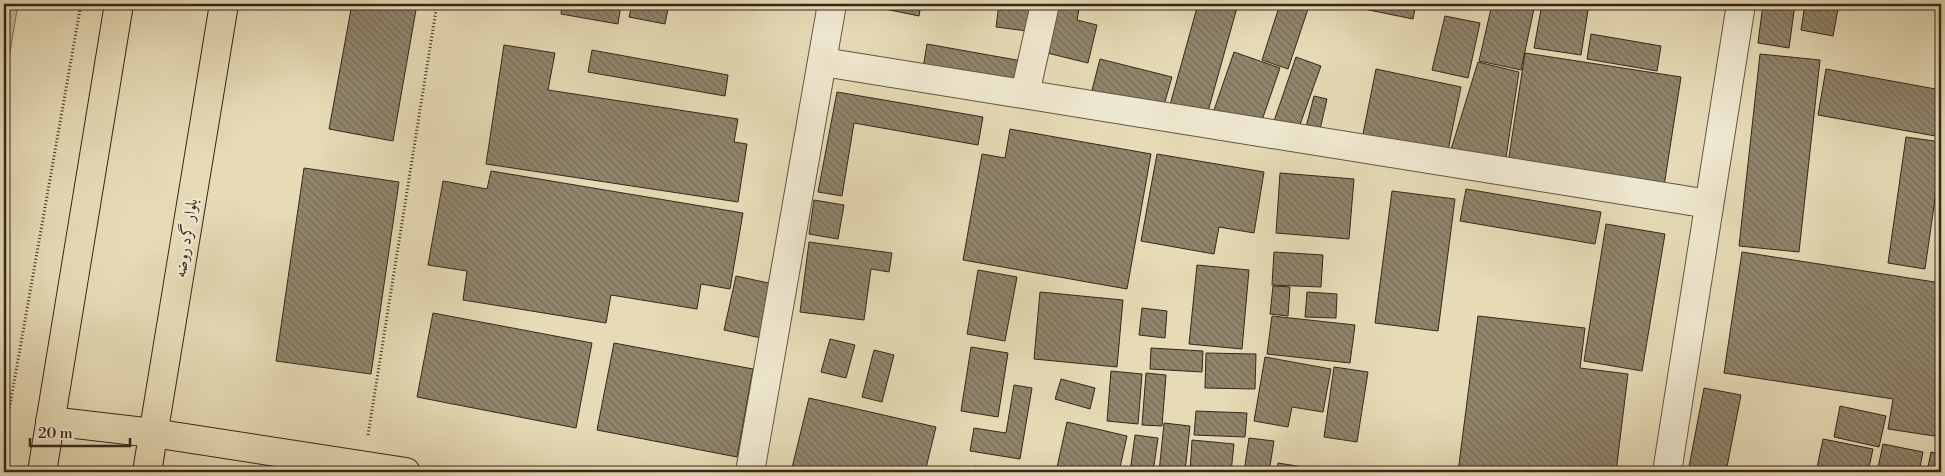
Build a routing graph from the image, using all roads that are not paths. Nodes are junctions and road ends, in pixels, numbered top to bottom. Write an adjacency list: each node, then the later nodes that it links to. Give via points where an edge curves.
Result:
1 (119, 4): 9 (main road)
2 (224, 4): 10 (main road, بلوار گرد روضه)
3 (832, 4): 6 (street)
4 (1045, 4): 7 (street)
5 (1740, 4): 8 (street)
6 (823, 62): 7 (street); 14 (street)
7 (1025, 94): 8 (street)
8 (1709, 204): 15 (street)
9 (50, 421): 10 (main road); 11 (main road)
10 (153, 433): 12 (main road, بلوار گرد روضه); 13 (main road)
11 (42, 472)
12 (147, 472)
13 (406, 472)
14 (750, 472)
15 (1667, 472)

